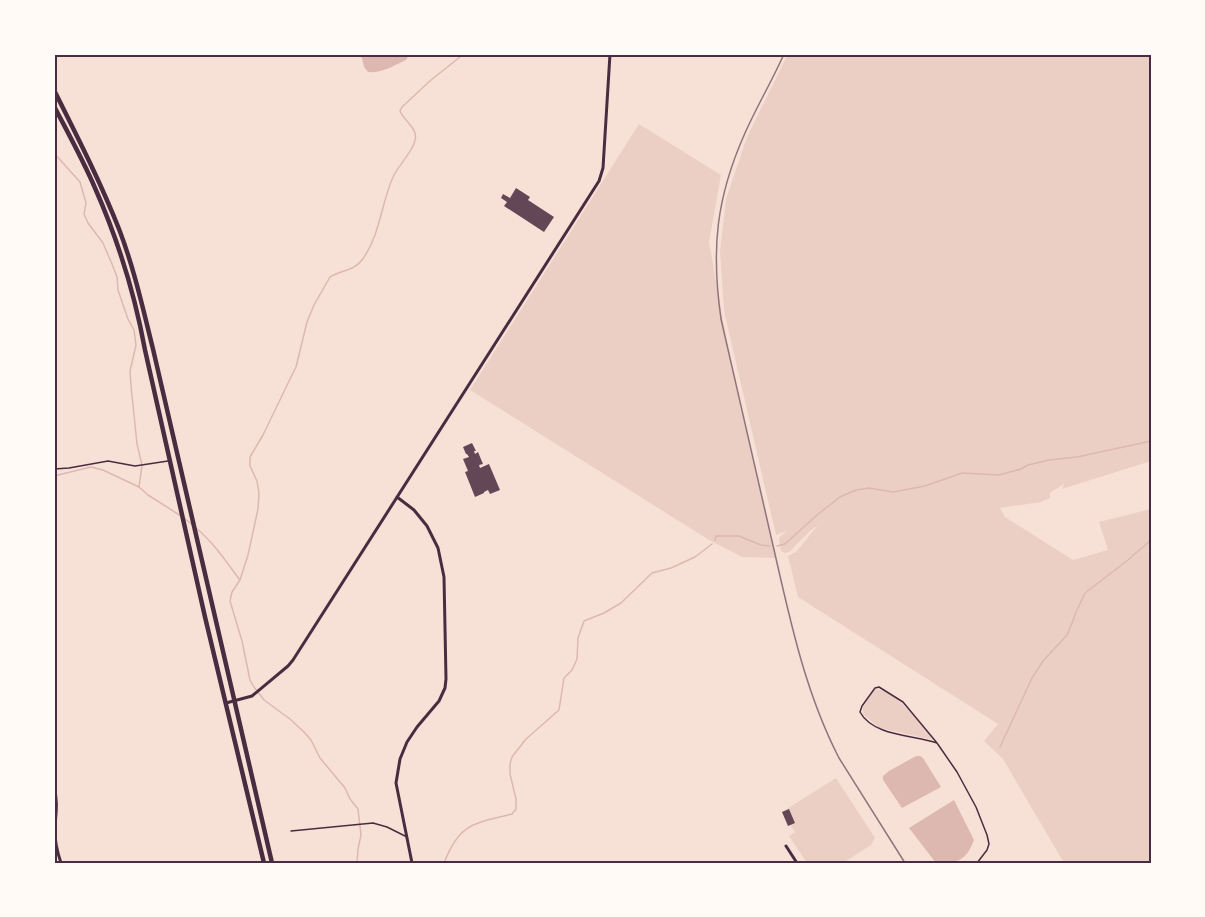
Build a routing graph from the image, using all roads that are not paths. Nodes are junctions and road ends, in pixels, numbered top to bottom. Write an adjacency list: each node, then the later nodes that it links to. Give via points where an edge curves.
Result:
1 (610, 54): 8 (street, via 603,168 598,181)
2 (54, 90): 9 (highway, via 99,180 134,275)
3 (54, 106): 5 (highway)
4 (54, 121): 5 (lane)
5 (62, 122): 6 (highway, via 121,253)
6 (170, 460): 7 (lane, via 135,466 108,461); 10 (highway)
7 (54, 469)
8 (397, 497): 9 (street, via 288,666 252,696); 14 (street, via 427,526 438,548 444,577 445,688 407,742 396,783)
9 (235, 701): 10 (street); 18 (highway)
10 (226, 703): 17 (highway)
11 (937, 742): 11 (lane, via 879,730 862,716 862,706 879,687 903,702); 21 (lane, via 976,807 987,835 987,850)
12 (54, 788): 16 (street, via 55,836)
13 (291, 831): 14 (lane, via 373,823)
14 (407, 838): 19 (street)
15 (786, 846): 20 (street)
16 (61, 863)
17 (264, 863)
18 (272, 863)
19 (412, 863)
20 (797, 863)
21 (977, 863)

